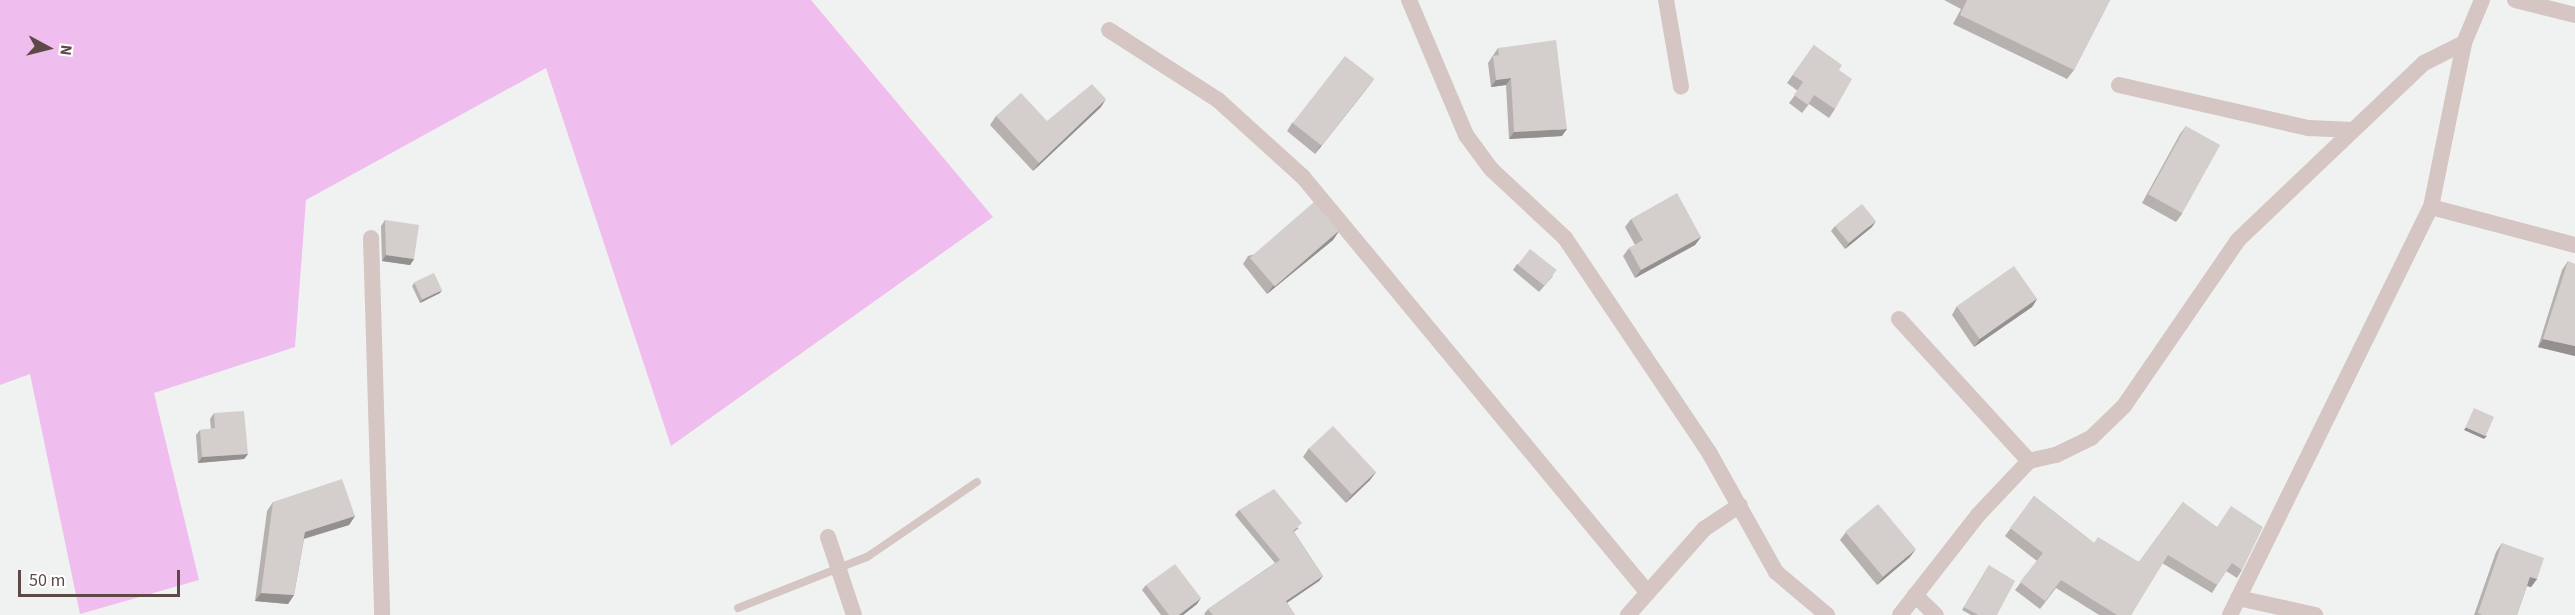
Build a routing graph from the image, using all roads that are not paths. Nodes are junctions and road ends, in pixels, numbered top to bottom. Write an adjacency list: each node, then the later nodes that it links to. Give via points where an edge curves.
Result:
1 (1409, 0): 17 (street, via 1466,135 1491,169 1565,238)
2 (1666, 0): 9 (street)
3 (2482, 0): 7 (street)
4 (2516, 0): 5 (street)
5 (2575, 15)
6 (1109, 30): 20 (street, via 1218,100 1303,177)
7 (2464, 43): 10 (street, via 2424,63); 11 (street)
8 (2119, 85): 10 (street, via 2309,128)
9 (1681, 87)
10 (2352, 130): 15 (street, via 2329,159 2238,240 2108,424 2056,455)
11 (2431, 207): 13 (street); 22 (street)
12 (371, 238): 24 (street)
13 (2575, 245)
14 (1899, 319): 15 (street)
15 (2029, 462): 21 (street)
16 (977, 482): 19 (lane, via 910,531)
17 (1740, 505): 20 (street, via 1704,529); 27 (street, via 1776,572)
18 (828, 537): 19 (street)
19 (837, 570): 23 (lane); 25 (street)
20 (1647, 592): 26 (street)
21 (1915, 595): 28 (street); 29 (street)
22 (2238, 598): 30 (street); 31 (street)
23 (738, 608)
24 (382, 615)
25 (854, 615)
26 (1628, 615)
27 (1827, 615)
28 (1900, 615)
29 (1936, 615)
30 (2230, 615)
31 (2315, 615)

